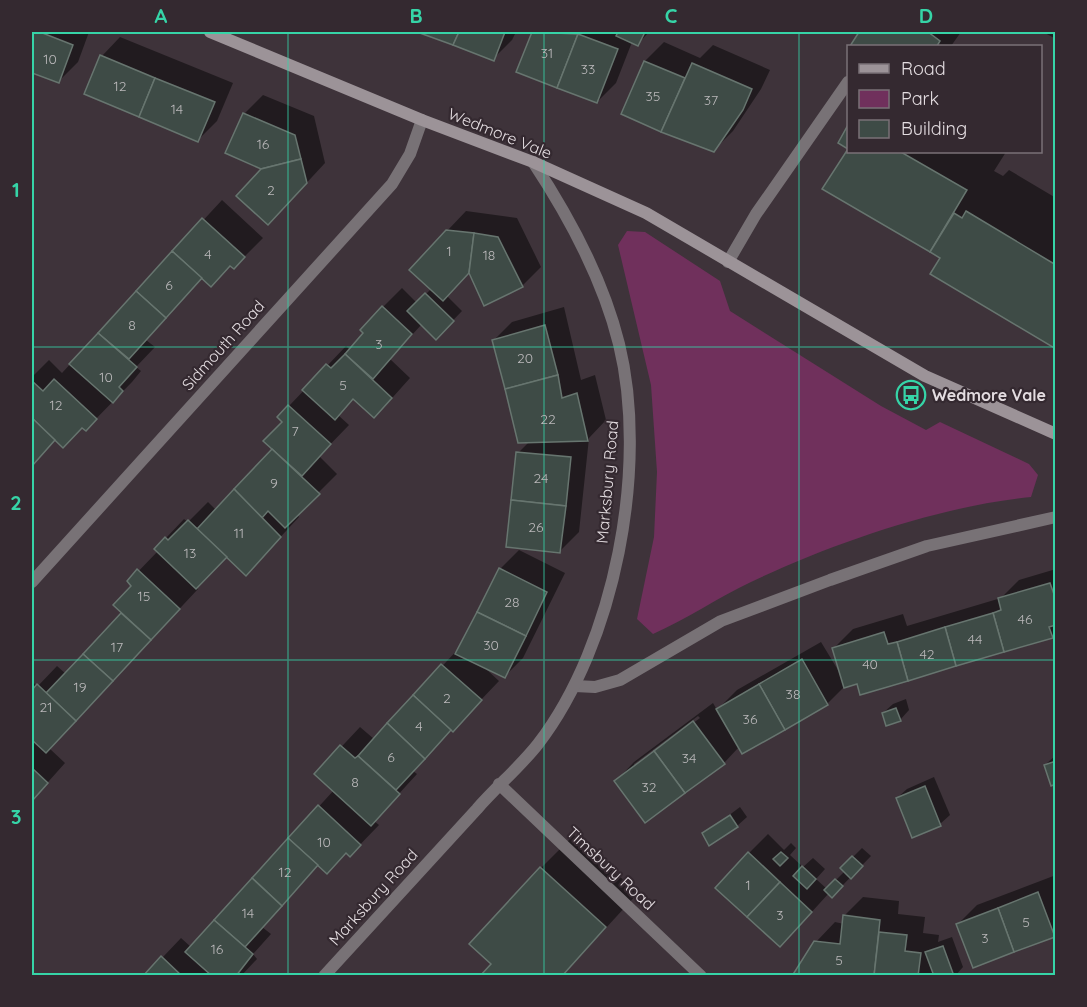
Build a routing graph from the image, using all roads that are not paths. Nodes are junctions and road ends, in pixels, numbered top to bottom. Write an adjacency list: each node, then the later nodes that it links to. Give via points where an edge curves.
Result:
1 (210, 32): 3 (street, Wedmore Vale)
2 (847, 85): 5 (street, via 756,214)
3 (422, 120): 4 (street, Wedmore Vale); 8 (street, Sidmouth Road, via 410,154 392,184)
4 (533, 162): 5 (street, Wedmore Vale, via 646,213); 9 (street, Marksbury Road, via 565,210 598,280 620,345 631,424 622,535 602,624)
5 (728, 262): 6 (street, Wedmore Vale, via 926,376)
6 (1056, 434)
7 (1056, 517): 9 (street, via 927,546 830,580 721,621 620,680 595,687)
8 (32, 582)
9 (575, 686): 10 (street, Marksbury Road, via 538,744)
10 (499, 784): 11 (street, Marksbury Road); 12 (street, Timsbury Road)
11 (324, 975)
12 (701, 975)

